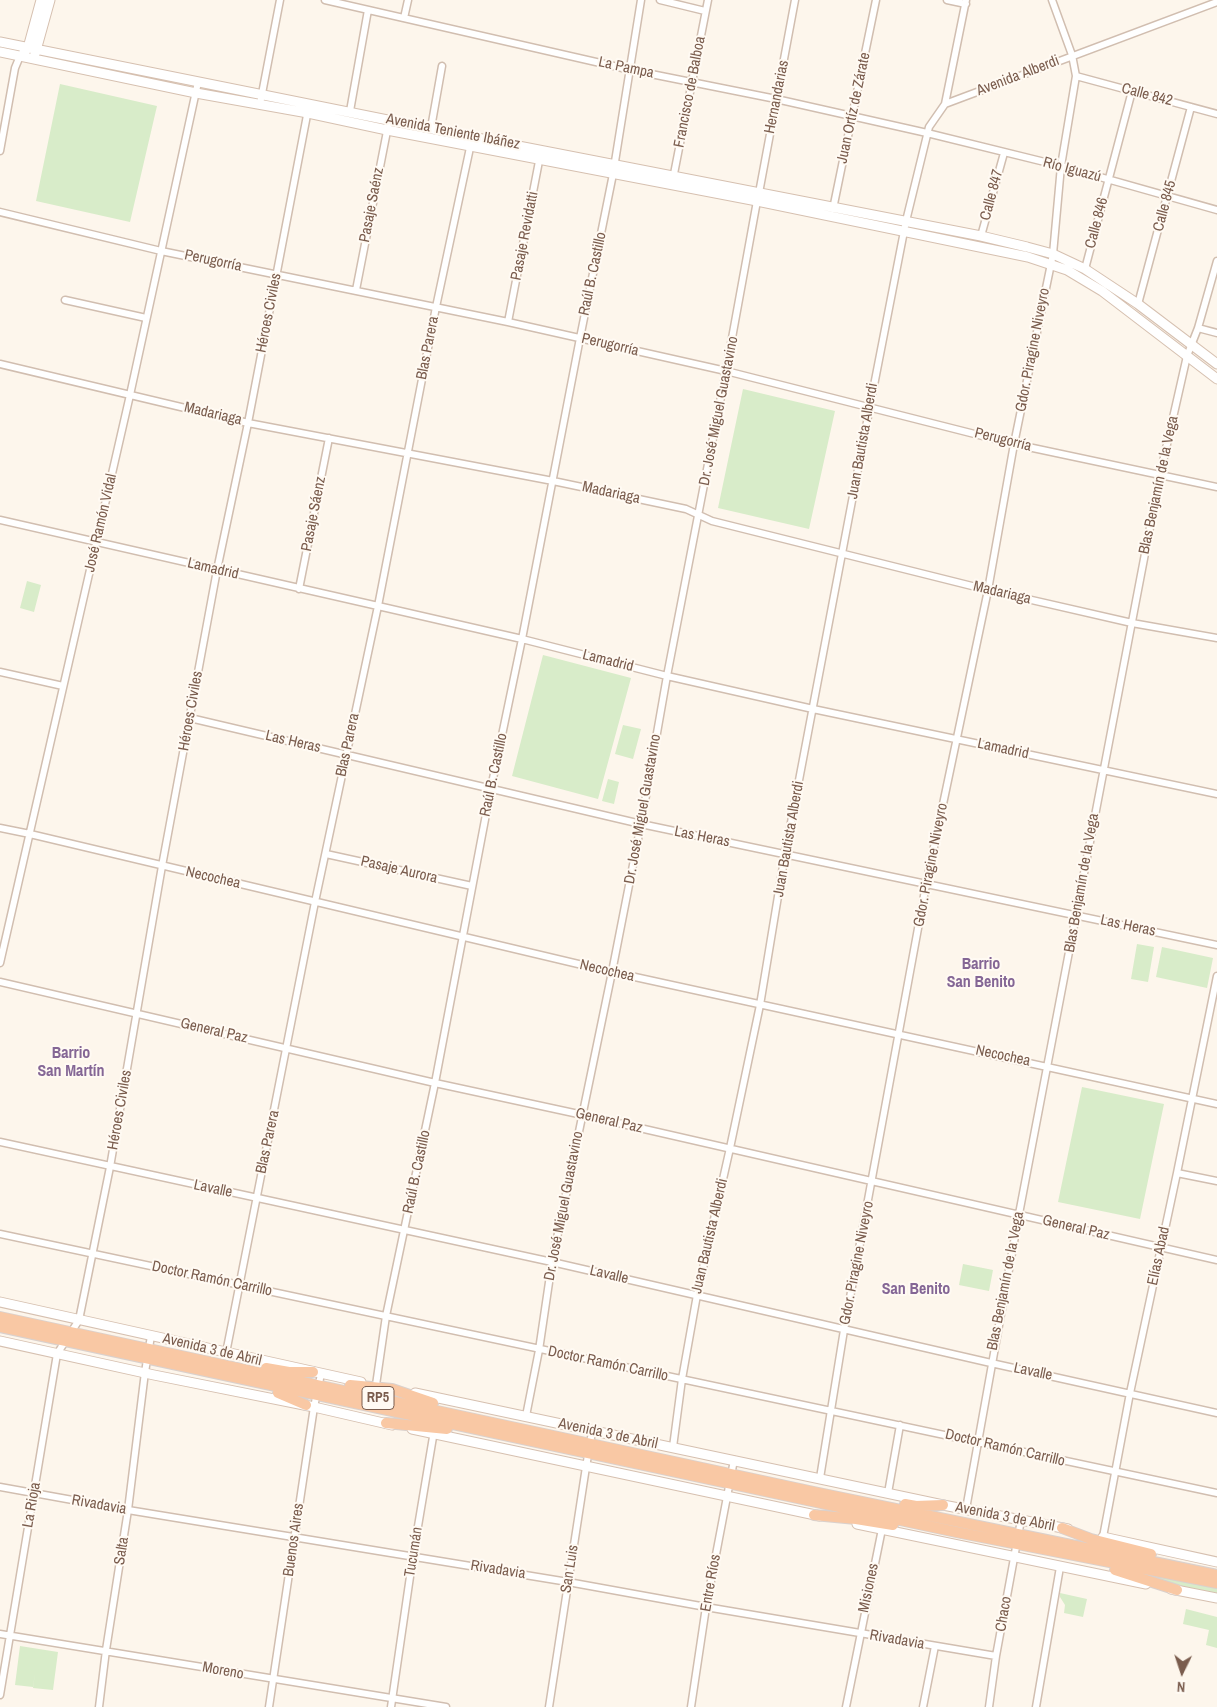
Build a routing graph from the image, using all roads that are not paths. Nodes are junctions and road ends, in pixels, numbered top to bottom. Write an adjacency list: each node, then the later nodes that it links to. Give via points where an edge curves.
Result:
1 (41, 0): 20 (main road)
2 (50, 0): 20 (main road)
3 (280, 0): 30 (street)
4 (325, 0): 15 (street, La Pampa)
5 (408, 0): 17 (street)
6 (641, 0): 24 (street, Raúl B. Castillo)
7 (660, 0): 16 (street)
8 (708, 0): 16 (street, Francisco de Balboa)
9 (795, 0): 31 (street, Hernandarias)
10 (876, 0): 38 (street, Juan Ortíz de Zárate)
11 (947, 0): 13 (street)
12 (1052, 0): 21 (street)
13 (966, 2): 33 (street)
14 (1217, 2): 21 (street, Avenida Alberdi)
15 (368, 10): 17 (street, La Pampa); 36 (street)
16 (705, 11): 27 (street, Francisco de Balboa)
17 (404, 18): 24 (street, La Pampa)
18 (0, 42): 20 (main road, Avenida Teniente Ibáñez)
19 (0, 52): 22 (main road, Avenida Teniente Ibáñez)
20 (32, 52): 22 (main road, Avenida Teniente Ibáñez); 26 (main road, Avenida Teniente Ibáñez); 29 (main road, Avenida Teniente Ibáñez)
21 (1072, 55): 25 (street); 33 (street, Avenida Alberdi)
22 (20, 56): 44 (street)
23 (442, 66): 40 (street)
24 (631, 70): 27 (street, La Pampa); 48 (street, Raúl B. Castillo)
25 (1076, 76): 28 (street, Calle 842); 47 (street, Gdor. Piragine Niveyro)
26 (198, 82): 29 (street, José Ramón Vidal); 30 (main road, Avenida Teniente Ibáñez)
27 (692, 82): 31 (street, La Pampa); 49 (street, Francisco de Balboa)
28 (1132, 91): 34 (street, Calle 842); 50 (street, Calle 846)
29 (196, 93): 32 (main road, Avenida Teniente Ibáñez); 58 (street, José Ramón Vidal)
30 (262, 94): 32 (street); 35 (main road, Avenida Teniente Ibáñez)
31 (776, 99): 38 (street, La Pampa); 52 (street, Hernandarias)
32 (260, 104): 35 (main road, Avenida Teniente Ibáñez)
33 (945, 104): 42 (street)
34 (1191, 107): 37 (street, Calle 842); 51 (street, Calle 845)
35 (309, 108): 36 (main road, Avenida Teniente Ibáñez); 41 (main road, Avenida Teniente Ibáñez); 62 (street, Héroes Civiles)
36 (350, 111): 39 (main road, Avenida Teniente Ibáñez)
37 (1217, 114)
38 (851, 117): 42 (street, La Pampa); 55 (street, Juan Ortíz de Zárate)
39 (388, 120): 40 (main road, Avenida Teniente Ibáñez); 41 (street, Pasaje Saénz)
40 (431, 128): 43 (main road, Avenida Teniente Ibáñez)
41 (387, 130): 43 (main road, Avenida Teniente Ibáñez); 63 (street, Pasaje Saénz)
42 (927, 133): 45 (street, Río Iguazú); 56 (street)
43 (472, 141): 46 (main road, Avenida Teniente Ibáñez); 66 (street, Blas Parera)
44 (0, 151)
45 (1004, 153): 47 (street, Río Iguazú); 57 (street, Calle 847)
46 (540, 154): 48 (main road, Avenida Teniente Ibáñez); 68 (street, Pasaje Revidatti)
47 (1061, 166): 50 (street, Río Iguazú); 59 (street, Gdor. Piragine Niveyro)
48 (614, 169): 49 (main road, Avenida Teniente Ibáñez); 71 (street, Raúl B. Castillo)
49 (673, 180): 52 (main road, Avenida Teniente Ibáñez)
50 (1108, 180): 51 (street, Río Iguazú); 61 (street, Calle 846)
51 (1168, 196): 53 (street, Río Iguazú); 65 (street, Calle 845)
52 (758, 197): 55 (main road, Avenida Teniente Ibáñez); 76 (street, Dr. José Miguel Guastavino)
53 (1217, 210)
54 (0, 212): 58 (street, Perugorría)
55 (832, 212): 56 (main road, Avenida Teniente Ibáñez)
56 (905, 226): 57 (main road); 59 (main road, via 978,246); 79 (street, Juan Bautista Alberdi)
57 (981, 236): 59 (main road)
58 (160, 250): 62 (street, Perugorría); 67 (street, José Ramón Vidal)
59 (1051, 259): 61 (main road); 73 (main road, via 1102,291); 82 (street, Gdor. Piragine Niveyro)
60 (1217, 261): 69 (street, Blas Benjamín de la Vega)
61 (1085, 269): 65 (main road)
62 (276, 274): 63 (street, Perugorría); 80 (street, Héroes Civiles)
63 (356, 290): 66 (street, Perugorría)
64 (65, 300): 67 (street)
65 (1138, 304): 72 (main road)
66 (436, 307): 68 (street, Perugorría); 83 (street, Blas Parera)
67 (146, 318): 78 (street, José Ramón Vidal)
68 (508, 322): 71 (street, Perugorría)
69 (1198, 328): 70 (street); 72 (street, Blas Benjamín de la Vega)
70 (1217, 333)
71 (580, 338): 76 (street, Perugorría); 85 (street, Raúl B. Castillo)
72 (1192, 345): 73 (street, Blas Benjamín de la Vega); 75 (main road)
73 (1187, 356): 77 (main road); 84 (street, Blas Benjamín de la Vega)
74 (0, 364): 78 (street, Madariaga)
75 (1217, 364)
76 (726, 371): 79 (street, Perugorría); 87 (street, Dr. José Miguel Guastavino)
77 (1217, 379)
78 (130, 395): 80 (street, Madariaga); 89 (street, José Ramón Vidal)
79 (870, 406): 82 (street, Perugorría); 90 (street, Juan Bautista Alberdi)
80 (248, 423): 81 (street, Madariaga); 91 (street, Héroes Civiles)
81 (329, 438): 83 (street, Madariaga); 92 (street, Pasaje Sáenz)
82 (1014, 444): 84 (street, Perugorría); 93 (street, Gdor. Piragine Niveyro)
83 (407, 454): 85 (street, Madariaga); 94 (street, Blas Parera)
84 (1160, 475): 86 (street, Perugorría); 95 (street, Blas Benjamín de la Vega)
85 (553, 481): 87 (street, Madariaga, via 686,509); 97 (street, Raúl B. Castillo)
86 (1217, 487)
87 (699, 515): 90 (street, Madariaga); 99 (street, Dr. José Miguel Guastavino)
88 (0, 520): 89 (street, Lamadrid)
89 (97, 541): 91 (street, Lamadrid); 100 (street, José Ramón Vidal)
90 (843, 553): 93 (street, Madariaga); 101 (street, Juan Bautista Alberdi)
91 (217, 570): 92 (street, Lamadrid); 102 (street, Héroes Civiles)
92 (299, 589): 94 (street, Lamadrid)
93 (988, 590): 95 (street, Madariaga); 103 (street, Gdor. Piragine Niveyro)
94 (378, 606): 97 (street, Lamadrid); 104 (street, Blas Parera)
95 (1132, 623): 96 (street, Madariaga); 105 (street, Blas Benjamín de la Vega)
96 (1217, 638)
97 (522, 639): 99 (street, Lamadrid); 106 (street, Raúl B. Castillo)
98 (0, 672): 100 (street)
99 (667, 676): 101 (street, Lamadrid); 108 (street, Dr. José Miguel Guastavino)
100 (63, 686): 110 (street, José Ramón Vidal)
101 (813, 709): 103 (street, Lamadrid); 112 (street, Juan Bautista Alberdi)
102 (190, 718): 104 (street, Las Heras); 113 (street, Héroes Civiles)
103 (956, 739): 105 (street, Lamadrid); 114 (street, Gdor. Piragine Niveyro)
104 (346, 754): 106 (street, Las Heras); 111 (street, Blas Parera)
105 (1103, 770): 107 (street, Lamadrid); 117 (street, Blas Benjamín de la Vega)
106 (491, 788): 108 (street, Las Heras); 115 (street, Raúl B. Castillo)
107 (1217, 794)
108 (641, 824): 112 (street, Las Heras); 121 (street, Dr. José Miguel Guastavino)
109 (0, 828): 110 (street, Necochea)
110 (30, 834): 113 (street, Necochea); 120 (street, José Ramón Vidal)
111 (326, 854): 115 (street, Pasaje Aurora); 116 (street, Blas Parera)
112 (785, 854): 114 (street, Las Heras); 124 (street, Juan Bautista Alberdi)
113 (162, 866): 116 (street, Necochea); 125 (street, Héroes Civiles)
114 (926, 884): 117 (street, Las Heras); 126 (street, Gdor. Piragine Niveyro)
115 (472, 886): 118 (street, Raúl B. Castillo)
116 (316, 902): 118 (street, Necochea); 127 (street, Blas Parera)
117 (1076, 915): 119 (street, Las Heras); 128 (street, Blas Benjamín de la Vega)
118 (462, 937): 121 (street, Necochea); 129 (street, Raúl B. Castillo)
119 (1217, 945)
120 (0, 963)
121 (612, 972): 124 (street, Necochea); 132 (street, Dr. José Miguel Guastavino)
122 (1217, 976): 130 (street, Elías Abad)
123 (0, 982): 125 (street, General Paz)
124 (760, 1005): 126 (street, Necochea); 134 (street, Juan Bautista Alberdi)
125 (138, 1013): 127 (street, General Paz); 135 (street, Héroes Civiles)
126 (899, 1035): 128 (street, Necochea); 137 (street, Gdor. Piragine Niveyro)
127 (287, 1048): 129 (street, General Paz); 139 (street, Blas Parera)
128 (1048, 1066): 130 (street, Necochea); 140 (street, Blas Benjamín de la Vega)
129 (435, 1083): 132 (street, General Paz); 141 (street, Raúl B. Castillo)
130 (1192, 1098): 131 (street, Necochea); 136 (street, Elías Abad)
131 (1217, 1104)
132 (583, 1115): 134 (street, General Paz); 146 (street, Dr. José Miguel Guastavino)
133 (0, 1142): 135 (street, Lavalle)
134 (730, 1148): 137 (street, General Paz); 148 (street, Juan Bautista Alberdi)
135 (110, 1167): 139 (street, Lavalle); 144 (street, Héroes Civiles)
136 (1177, 1173): 138 (street); 143 (street, Elías Abad)
137 (872, 1182): 140 (street, General Paz); 154 (street, Gdor. Piragine Niveyro)
138 (1217, 1182)
139 (256, 1198): 141 (street, Lavalle); 147 (street, Blas Parera)
140 (1019, 1214): 143 (street, General Paz); 163 (street, Blas Benjamín de la Vega)
141 (404, 1230): 146 (street, Lavalle); 150 (street, Raúl B. Castillo)
142 (0, 1234): 144 (street, Doctor Ramón Carrillo)
143 (1161, 1247): 145 (street, General Paz); 170 (street, Elías Abad)
144 (93, 1252): 147 (street, Doctor Ramón Carrillo); 152 (street, Héroes Civiles)
145 (1217, 1260)
146 (552, 1262): 148 (street, Lavalle); 159 (street, Dr. José Miguel Guastavino)
147 (238, 1285): 150 (street, Doctor Ramón Carrillo); 160 (street, Blas Parera)
148 (697, 1295): 154 (street, Lavalle); 166 (street, Juan Bautista Alberdi)
149 (0, 1302): 152 (main road, Avenida 3 de Abril)
150 (386, 1316): 159 (street, Doctor Ramón Carrillo); 168 (street, Raúl B. Castillo)
151 (0, 1317): 155 (highway, Avenida 3 de Abril)
152 (80, 1320): 155 (street, La Rioja); 156 (main road, Avenida 3 de Abril)
153 (0, 1327): 158 (highway, Avenida 3 de Abril)
154 (844, 1330): 163 (street, Lavalle); 172 (street, Gdor. Piragine Niveyro)
155 (72, 1333): 158 (street, La Rioja); 162 (highway, Avenida 3 de Abril)
156 (151, 1336): 160 (main road, Avenida 3 de Abril); 162 (street, Salta)
157 (0, 1341): 161 (main road)
158 (65, 1342): 161 (street, La Rioja); 162 (highway, Avenida 3 de Abril)
159 (538, 1350): 166 (street, Doctor Ramón Carrillo); 175 (street, Dr. José Miguel Guastavino)
160 (226, 1353): 167 (main road, Avenida 3 de Abril)
161 (57, 1354): 165 (main road); 192 (street, La Rioja)
162 (148, 1354): 164 (highway, Avenida 3 de Abril); 165 (street, Salta)
163 (991, 1363): 170 (street, Lavalle); 180 (street, Blas Benjamín de la Vega)
164 (193, 1364): 167 (highway, Avenida 3 de Abril); 167 (highway, via 248,1364); 171 (highway)
165 (145, 1372): 171 (main road); 196 (street, Salta)
166 (682, 1379): 172 (street, Doctor Ramón Carrillo); 181 (street, Juan Bautista Alberdi)
167 (317, 1381): 168 (main road, Avenida 3 de Abril); 169 (highway); 171 (street, Buenos Aires); 174 (highway, Avenida 3 de Abril)
168 (376, 1385): 169 (main road, Avenida 3 de Abril)
169 (392, 1388): 174 (highway, via 425,1401)
170 (1130, 1393): 173 (street, Lavalle); 185 (street, Elías Abad)
171 (310, 1406): 176 (main road); 203 (street, Buenos Aires)
172 (830, 1411): 177 (street, Doctor Ramón Carrillo); 186 (street, Gdor. Piragine Niveyro)
173 (1217, 1413)
174 (437, 1416): 175 (main road, Avenida 3 de Abril); 176 (highway); 179 (highway); 179 (highway); 184 (main road, Avenida 3 de Abril); 206 (street, Tucumán)
175 (526, 1416): 178 (main road, Avenida 3 de Abril)
176 (386, 1423)
177 (900, 1425): 180 (street, Doctor Ramón Carrillo); 190 (street)
178 (592, 1432): 181 (main road, Avenida 3 de Abril); 182 (street, San Luis)
179 (527, 1435): 182 (highway, Avenida 3 de Abril)
180 (977, 1442): 185 (street, Doctor Ramón Carrillo); 195 (street, Blas Benjamín de la Vega)
181 (673, 1447): 183 (main road, Avenida 3 de Abril)
182 (589, 1449): 184 (street, San Luis); 187 (highway, Avenida 3 de Abril)
183 (734, 1460): 186 (main road, Avenida 3 de Abril); 187 (street, Entre Ríos)
184 (586, 1467): 193 (main road, Avenida 3 de Abril); 212 (street, San Luis)
185 (1114, 1473): 191 (street, Doctor Ramón Carrillo); 204 (street, Elías Abad)
186 (820, 1478): 190 (main road, Avenida 3 de Abril)
187 (731, 1479): 189 (highway, Avenida 3 de Abril); 193 (street, Entre Ríos); 201 (highway, Avenida 3 de Abril)
188 (0, 1487): 192 (street, Rivadavia)
189 (814, 1492): 194 (highway, via 916,1506); 202 (highway, Avenida 3 de Abril)
190 (888, 1493): 194 (main road, Avenida 3 de Abril)
191 (1217, 1493)
192 (34, 1494): 196 (street, Rivadavia); 219 (street, La Rioja)
193 (727, 1496): 197 (main road, Avenida 3 de Abril); 216 (street, Entre Ríos)
194 (943, 1505): 195 (main road, Avenida 3 de Abril)
195 (966, 1509): 198 (main road, Avenida 3 de Abril)
196 (128, 1510): 203 (street, Rivadavia); 221 (street, Salta)
197 (814, 1515): 200 (main road, Avenida 3 de Abril); 201 (highway)
198 (1020, 1520): 199 (main road, Avenida 3 de Abril); 202 (street, Chaco)
199 (1062, 1528): 204 (main road, Avenida 3 de Abril); 210 (highway)
200 (882, 1529): 207 (main road, Avenida 3 de Abril); 217 (street, Misiones)
201 (956, 1532): 205 (highway, Avenida 3 de Abril)
202 (1018, 1534): 205 (street, Chaco); 210 (highway, Avenida 3 de Abril)
203 (295, 1537): 206 (street, Rivadavia); 223 (street, Buenos Aires)
204 (1104, 1537): 208 (main road, Avenida 3 de Abril)
205 (1020, 1545): 207 (street, Chaco); 213 (highway, Avenida 3 de Abril); 214 (highway)
206 (413, 1556): 212 (street, Rivadavia); 225 (street, Tucumán)
207 (1014, 1557): 209 (main road, Avenida 3 de Abril); 222 (street, Chaco)
208 (1217, 1562)
209 (1060, 1567): 214 (main road, Avenida 3 de Abril); 235 (street)
210 (1206, 1572): 211 (highway, Avenida 3 de Abril)
211 (1217, 1574)
212 (568, 1582): 216 (street, Rivadavia); 230 (street, San Luis)
213 (1217, 1584)
214 (1177, 1590): 215 (main road, Avenida 3 de Abril)
215 (1217, 1598)
216 (706, 1607): 217 (street, Rivadavia); 231 (street, Entre Ríos)
217 (860, 1633): 220 (street, Rivadavia); 232 (street, Misiones)
218 (0, 1634): 219 (street, Moreno)
219 (10, 1635): 221 (street, Moreno); 224 (street, La Rioja)
220 (935, 1646): 222 (street, Rivadavia); 233 (street)
221 (106, 1650): 223 (street, Moreno); 226 (street, Salta)
222 (996, 1656): 234 (street, Chaco)
223 (273, 1679): 225 (street, Moreno); 227 (street, Buenos Aires)
224 (0, 1695)
225 (392, 1698): 228 (street, Tucumán); 229 (street, Moreno)
226 (99, 1707)
227 (269, 1707)
228 (391, 1707)
229 (446, 1707)
230 (549, 1707)
231 (691, 1707)
232 (846, 1707)
233 (923, 1707)
234 (989, 1707)
235 (1036, 1707)

